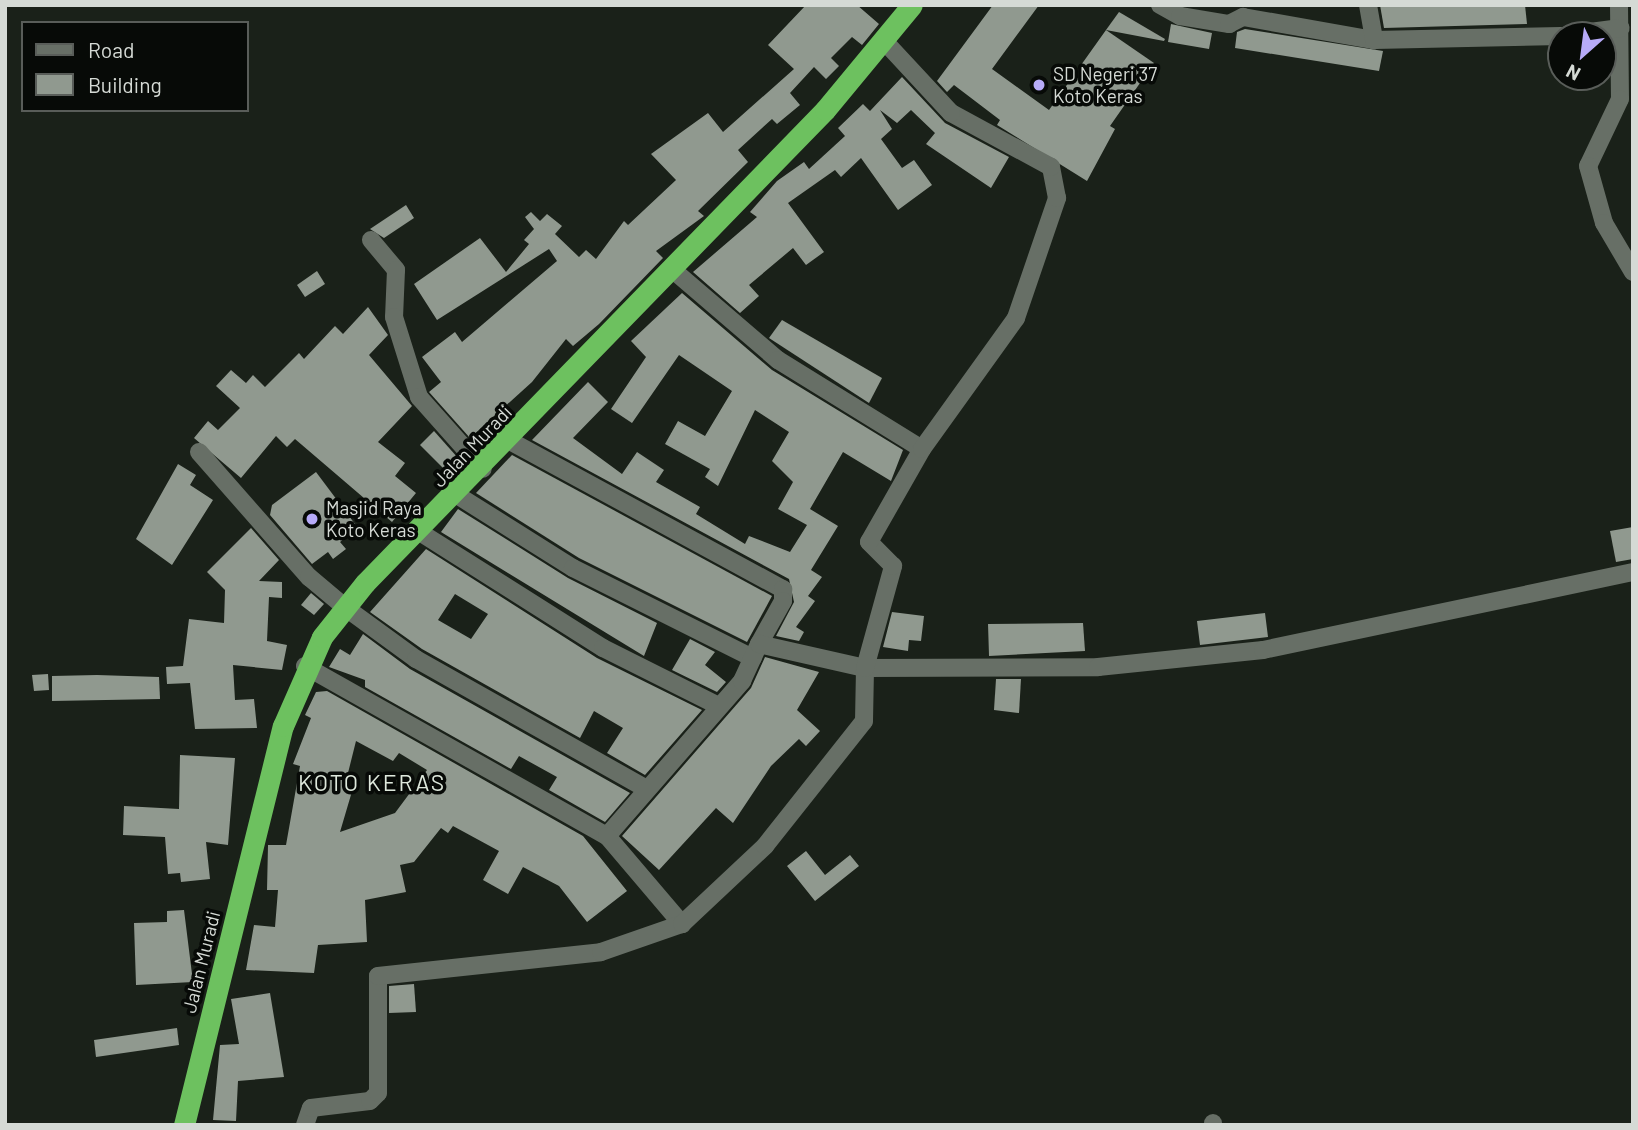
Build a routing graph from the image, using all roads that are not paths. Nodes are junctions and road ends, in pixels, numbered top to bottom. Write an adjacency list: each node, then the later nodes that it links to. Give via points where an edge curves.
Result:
1 (912, 5): 10 (highway, Jalan Muradi)
2 (1160, 5): 5 (street, via 1180,16 1229,24)
3 (1368, 5): 9 (street)
4 (1619, 5): 6 (street)
5 (1246, 11): 9 (street)
6 (1621, 28): 7 (street); 13 (street, via 1620,99 1588,166 1604,223)
7 (1617, 29)
8 (1547, 36): 9 (street)
9 (1374, 40)
10 (884, 41): 12 (highway, Jalan Muradi); 15 (street, via 951,113 1056,173 1056,198 1016,318)
11 (370, 240): 17 (street, via 399,280 394,317 419,397)
12 (673, 270): 14 (highway, Jalan Muradi); 15 (street, via 778,360)
13 (1633, 272)
14 (510, 441): 17 (highway, Jalan Muradi); 22 (street, via 783,589 783,601)
15 (922, 449): 24 (street, via 869,542 892,566)
16 (199, 452): 21 (street, via 309,577)
17 (483, 469): 18 (highway, Jalan Muradi)
18 (457, 495): 19 (highway, Jalan Muradi); 22 (street, via 573,568)
19 (418, 531): 21 (highway, Jalan Muradi); 25 (street, via 603,648)
20 (1633, 572): 24 (street, via 1263,650 1098,667)
21 (346, 607): 23 (highway, Jalan Muradi); 26 (street, via 416,659)
22 (756, 651): 24 (street); 25 (street)
23 (305, 666): 27 (street); 29 (highway, Jalan Muradi, via 282,726)
24 (865, 668): 28 (street, via 864,721 765,846)
25 (719, 706): 26 (street)
26 (645, 788): 27 (street)
27 (607, 836): 28 (street)
28 (682, 924): 30 (street, via 601,952 378,976 378,1093 370,1101 309,1108)
29 (184, 1125)
30 (305, 1125)

